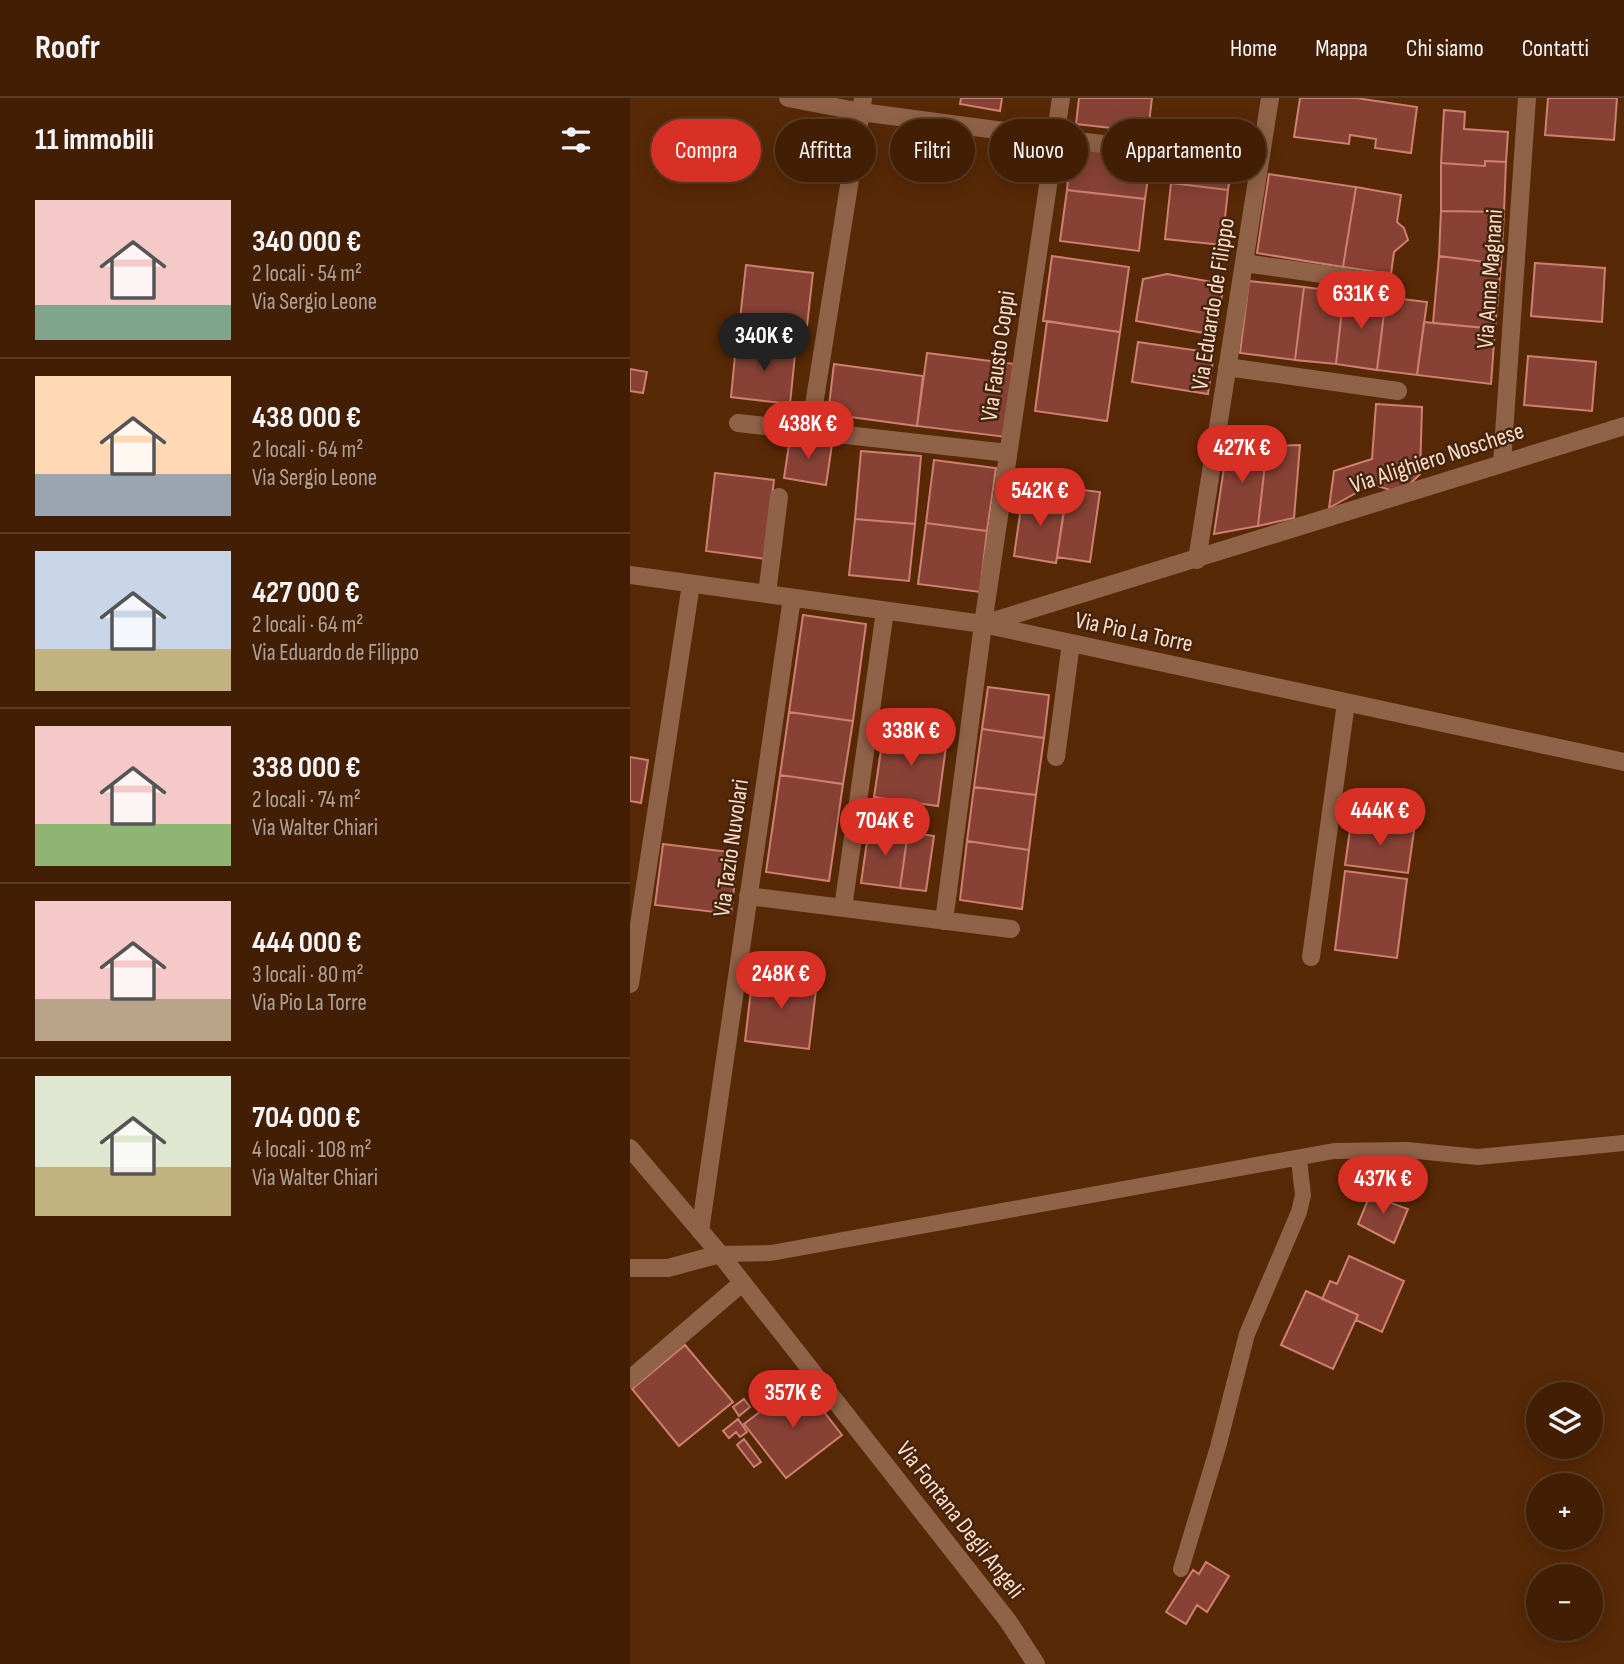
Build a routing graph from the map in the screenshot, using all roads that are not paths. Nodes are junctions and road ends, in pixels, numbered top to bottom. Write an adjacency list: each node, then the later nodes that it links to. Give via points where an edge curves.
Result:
1 (788, 98): 5 (street)
2 (1061, 98): 6 (street, Via Fausto Coppi)
3 (1270, 98): 7 (street, Via Eduardo de Filippo)
4 (1527, 98): 19 (street, Via Anna Magnani)
5 (862, 105): 8 (street); 17 (street)
6 (1058, 119)
7 (1266, 122)
8 (989, 126)
9 (1048, 182): 18 (street, Via Fausto Coppi)
10 (1256, 182): 11 (street, Via Eduardo de Filippo)
11 (1244, 263): 12 (street); 13 (street, Via Eduardo de Filippo)
12 (1385, 283)
13 (1227, 367): 14 (street); 21 (street, Via Eduardo de Filippo)
14 (1398, 391)
15 (738, 423): 17 (street)
16 (1624, 426): 19 (street, Via Alighiero Noschese)
17 (810, 430): 18 (street)
18 (1008, 453): 27 (street, Via Fausto Coppi)
19 (1502, 463): 21 (street, Via Alighiero Noschese)
20 (779, 497): 24 (street)
21 (1198, 560): 27 (street, Via Alighiero Noschese)
22 (630, 576): 23 (street, Via Pio La Torre)
23 (691, 584): 24 (street, Via Pio La Torre); 37 (street)
24 (767, 594): 25 (street, Via Pio La Torre)
25 (792, 598): 26 (street, Via Pio La Torre); 32 (street, Via Tazio Nuvolari)
26 (885, 611): 27 (street, Via Pio La Torre); 33 (street)
27 (983, 624): 28 (street, Via Pio La Torre); 34 (street, Via Fausto Coppi)
28 (1071, 643): 29 (street, Via Pio La Torre); 30 (street)
29 (1346, 703): 31 (street, Via Pio La Torre); 36 (street)
30 (1056, 757)
31 (1624, 762)
32 (748, 896): 33 (street); 41 (street, Via Tazio Nuvolari)
33 (843, 908): 34 (street)
34 (944, 921): 35 (street)
35 (1011, 929)
36 (1311, 957)
37 (630, 984)
38 (1624, 1143): 40 (lane, via 1478,1157 1370,1149 1334,1151)
39 (630, 1148): 41 (street, Via Fontana Degli Angeli)
40 (1299, 1160): 42 (lane, via 771,1253); 46 (lane, via 1303,1195 1299,1212 1247,1334)
41 (700, 1230): 42 (street, Via Fontana Degli Angeli)
42 (720, 1254): 43 (street, via 668,1268); 44 (street, Via Fontana Degli Angeli)
43 (630, 1268)
44 (742, 1283): 45 (street); 47 (street, Via Fontana Degli Angeli, via 1008,1621)
45 (630, 1379)
46 (1181, 1569)
47 (1036, 1664)

